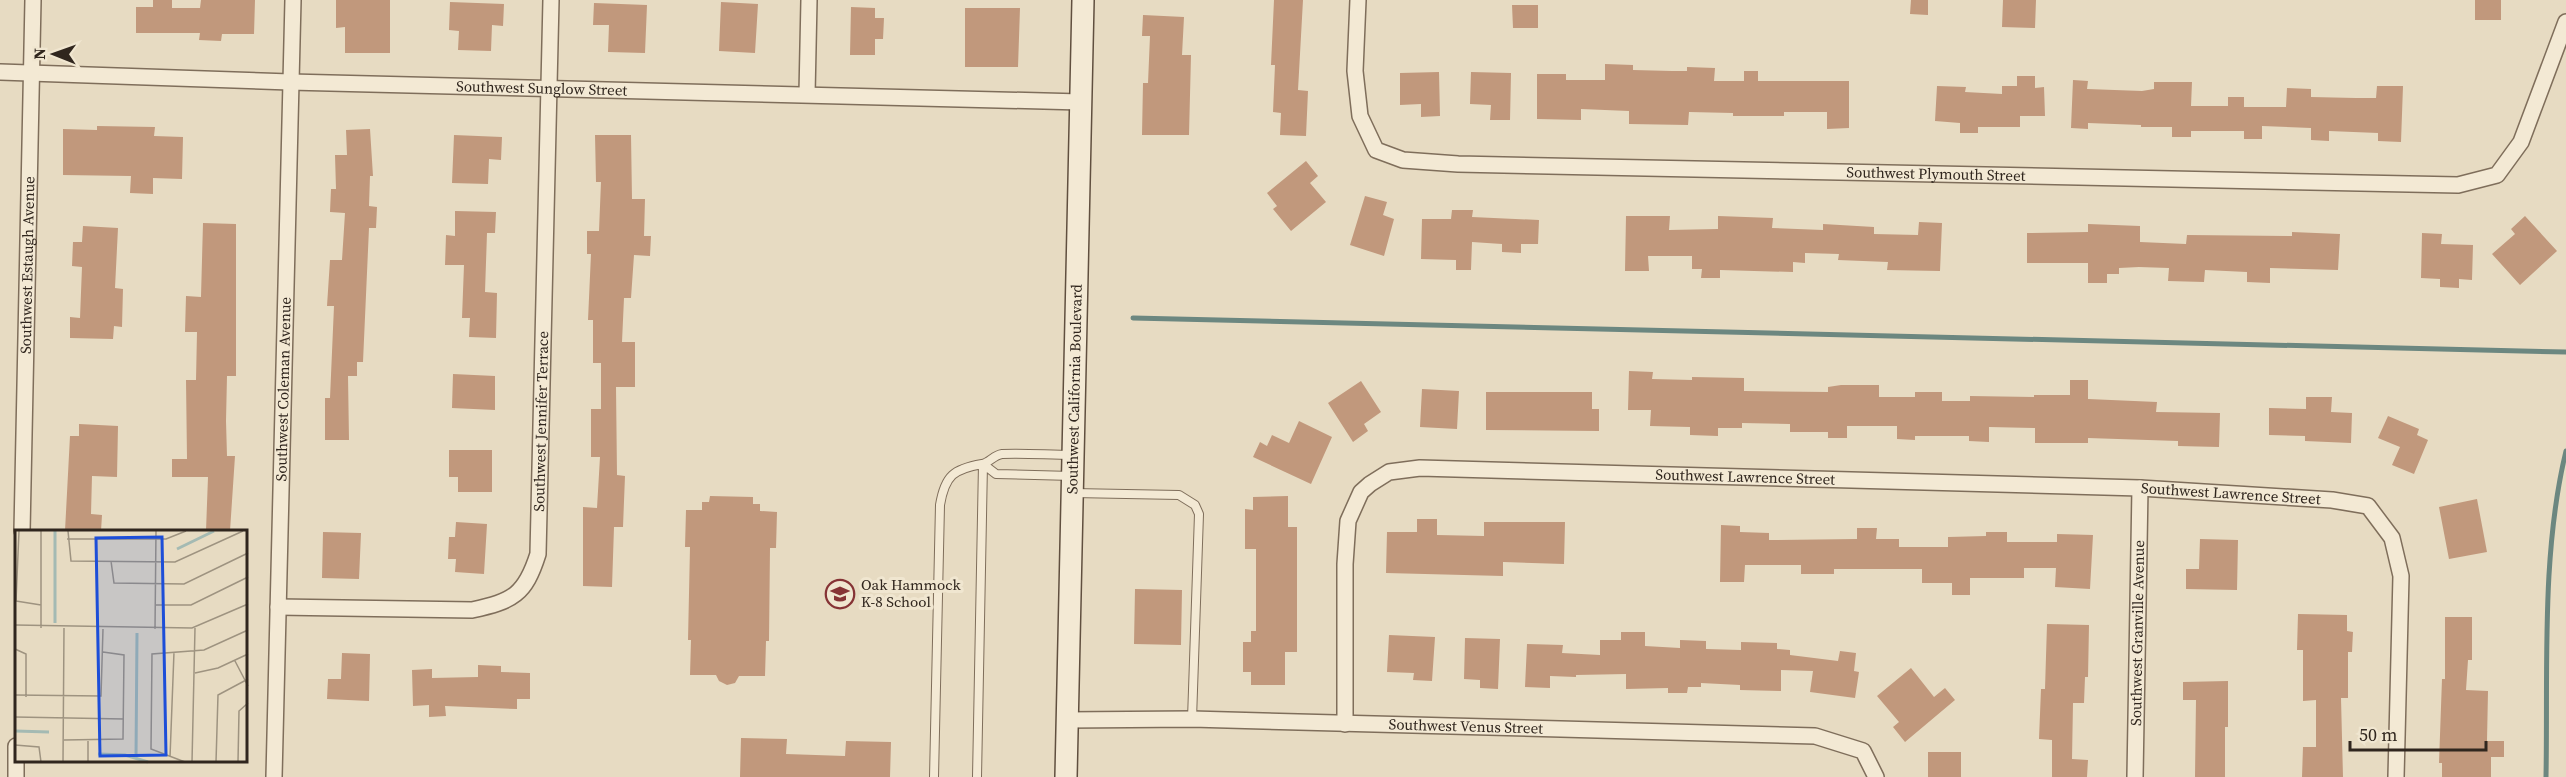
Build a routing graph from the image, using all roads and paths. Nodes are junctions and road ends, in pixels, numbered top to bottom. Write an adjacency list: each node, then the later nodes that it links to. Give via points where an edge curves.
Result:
1 (33, 0): 9 (street, Southwest Estaugh Avenue)
2 (293, 0): 10 (street, Southwest Coleman Avenue)
3 (551, 0): 11 (street, Southwest Jennifer Terrace)
4 (809, 0): 12 (street)
5 (1083, 0): 13 (street, Southwest California Boulevard)
6 (1358, 0): 7 (street, Southwest Plymouth Street, via 1356,71 1360,116 1376,150 1403,160 1482,165 2458,185 2497,175 2521,142)
7 (2566, 22)
8 (0, 72): 9 (street, Southwest Sunglow Street)
9 (33, 72): 10 (street, Southwest Sunglow Street); 17 (street, Southwest Estaugh Avenue)
10 (290, 82): 11 (street, Southwest Sunglow Street); 18 (street, Southwest Coleman Avenue)
11 (548, 88): 12 (street, Southwest Sunglow Street); 18 (street, Southwest Jennifer Terrace, via 538,554 531,575 519,592 501,604 472,610)
12 (807, 94): 13 (street, Southwest Sunglow Street)
13 (1081, 102): 15 (street, Southwest California Boulevard)
14 (983, 464): 15 (lane, via 996,474); 15 (lane, via 999,454); 23 (lane, via 954,473 941,498); 24 (lane)
15 (1073, 475): 19 (street, Southwest California Boulevard); 20 (lane, via 1179,495 1195,505 1199,514)
16 (2140, 488): 21 (street, Southwest Lawrence Street, via 1420,468 1389,472 1361,492 1348,522); 27 (street, Southwest Granville Avenue); 28 (street, Southwest Lawrence Street, via 2332,500 2368,506 2392,538 2401,576)
17 (22, 530)
18 (278, 607): 22 (street, Southwest Coleman Avenue)
19 (1066, 720): 20 (street, Southwest Venus Street); 25 (street, Southwest California Boulevard)
20 (1192, 720): 21 (street, Southwest Venus Street)
21 (1345, 724): 26 (street, Southwest Venus Street, via 1815,736 1863,751)
22 (274, 777)
23 (934, 777)
24 (977, 777)
25 (1066, 777)
26 (1875, 777)
27 (2135, 777)
28 (2396, 777)

